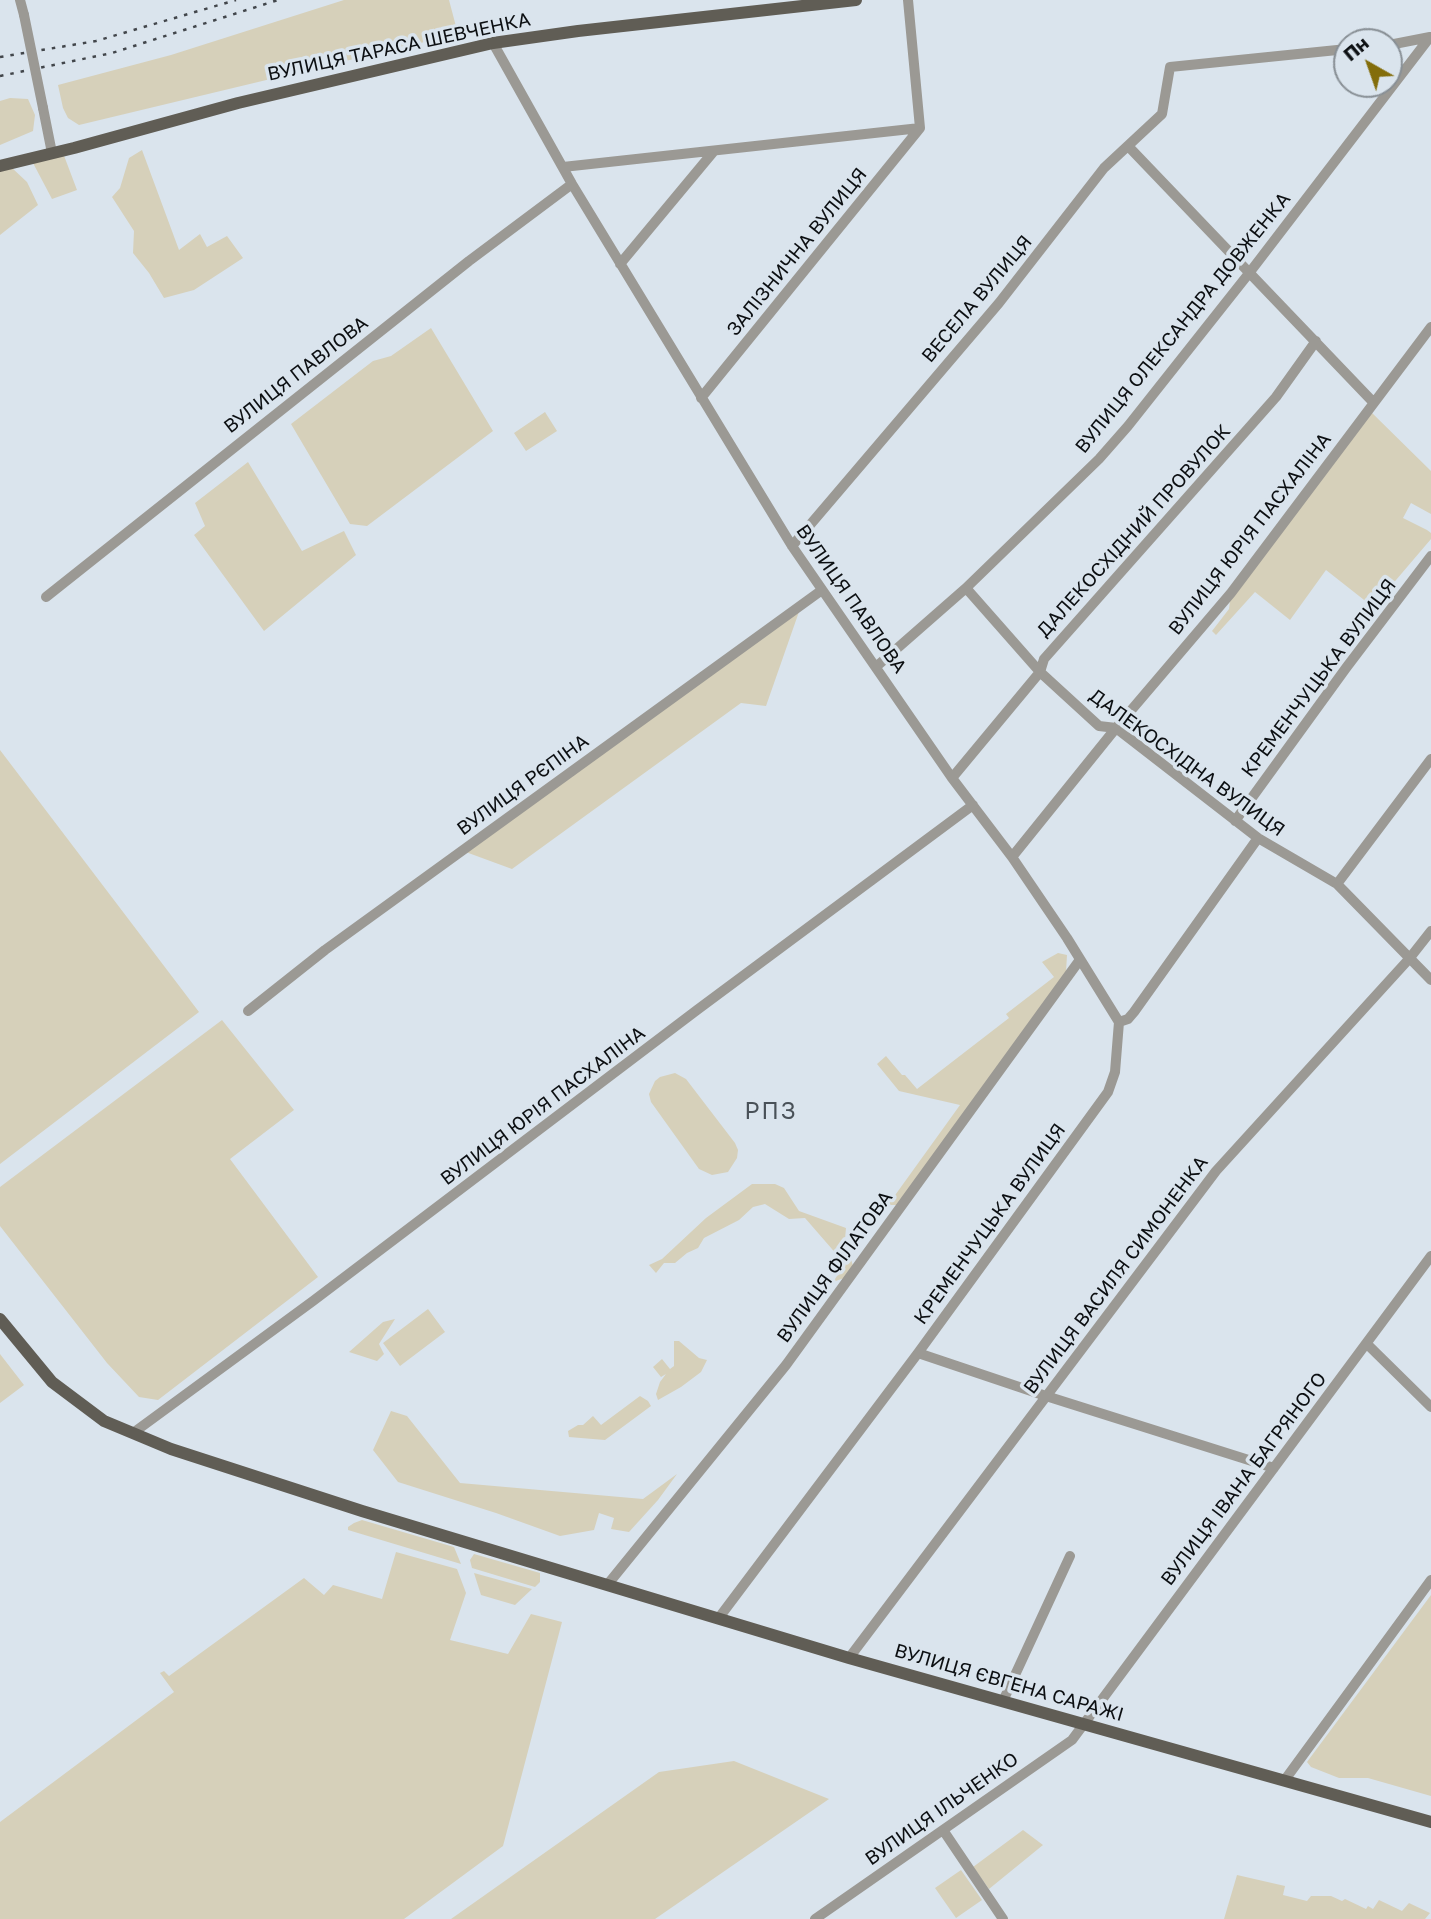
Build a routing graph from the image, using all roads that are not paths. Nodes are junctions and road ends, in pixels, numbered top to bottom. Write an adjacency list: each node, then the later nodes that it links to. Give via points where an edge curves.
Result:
1 (20, 0): 11 (street, bridge)
2 (856, 0): 6 (main road, ВУЛИЦЯ ТАРАСА ШЕВЧЕНКА)
3 (908, 0): 8 (street)
4 (1431, 37): 5 (street); 16 (street, ВУЛИЦЯ ОЛЕКСАНДРА ДОВЖЕНКА)
5 (1403, 42)
6 (494, 43): 11 (main road, ВУЛИЦЯ ТАРАСА ШЕВЧЕНКА, via 238,103); 13 (street, ВУЛИЦЯ ПАВЛОВА)
7 (1333, 51): 9 (street, ВЕСЕЛА ВУЛИЦЯ, via 1170,68 1162,114)
8 (920, 128): 10 (street); 19 (street, ЗАЛІЗНИЧНА ВУЛИЦЯ)
9 (1128, 146): 16 (street); 21 (street, ВЕСЕЛА ВУЛИЦЯ, via 1104,168 999,303)
10 (714, 150): 13 (street); 15 (street)
11 (52, 153): 12 (main road, ВУЛИЦЯ ТАРАСА ШЕВЧЕНКА)
12 (0, 166)
13 (563, 167): 14 (street, ВУЛИЦЯ ПАВЛОВА)
14 (572, 184): 15 (street, ВУЛИЦЯ ПАВЛОВА); 25 (street, ВУЛИЦЯ ПАВЛОВА)
15 (620, 264): 19 (street, ВУЛИЦЯ ПАВЛОВА)
16 (1250, 272): 18 (street); 23 (street, ВУЛИЦЯ ОЛЕКСАНДРА ДОВЖЕНКА, via 1106,451)
17 (1431, 327): 20 (street, ВУЛИЦЯ ЮРІЯ ПАСХАЛІНА)
18 (1316, 341): 20 (street); 27 (street, ДАЛЕКОСХІДНИЙ ПРОВУЛОК, via 1276,397 1044,659)
19 (701, 398): 21 (street, ВУЛИЦЯ ПАВЛОВА)
20 (1374, 403): 28 (street, ВУЛИЦЯ ЮРІЯ ПАСХАЛІНА, via 1231,593)
21 (792, 546): 24 (street, ВУЛИЦЯ ПАВЛОВА)
22 (1431, 556): 32 (street, КРЕМЕНЧУЦЬКА ВУЛИЦЯ)
23 (966, 588): 26 (street, ВУЛИЦЯ ОЛЕКСАНДРА ДОВЖЕНКА); 27 (street, ДАЛЕКОСХІДНА ВУЛИЦЯ)
24 (822, 590): 26 (street, ВУЛИЦЯ ПАВЛОВА); 40 (street, ВУЛИЦЯ РЄПІНА, via 325,950)
25 (46, 597)
26 (877, 666): 30 (street, ВУЛИЦЯ ПАВЛОВА)
27 (1040, 672): 28 (street, ДАЛЕКОСХІДНА ВУЛИЦЯ, via 1099,726); 30 (street, ДАЛЕКОСХІДНИЙ ПРОВУЛОК)
28 (1115, 729): 32 (street, ДАЛЕКОСХІДНА ВУЛИЦЯ); 34 (street, ВУЛИЦЯ ЮРІЯ ПАСХАЛІНА)
29 (1431, 759): 35 (street)
30 (952, 778): 31 (street, ВУЛИЦЯ ПАВЛОВА)
31 (973, 805): 34 (street, ВУЛИЦЯ ПАВЛОВА); 48 (street, ВУЛИЦЯ ЮРІЯ ПАСХАЛІНА)
32 (1235, 821): 33 (street, ДАЛЕКОСХІДНА ВУЛИЦЯ)
33 (1258, 838): 35 (street, ДАЛЕКОСХІДНА ВУЛИЦЯ); 41 (street, via 1134,1012)
34 (1012, 857): 38 (street, ВУЛИЦЯ ПАВЛОВА)
35 (1338, 884): 37 (street, ДАЛЕКОСХІДНА ВУЛИЦЯ)
36 (1431, 931): 37 (street, ВУЛИЦЯ ВАСИЛЯ СИМОНЕНКА)
37 (1409, 959): 39 (street, ДАЛЕКОСХІДНА ВУЛИЦЯ); 46 (street, ВУЛИЦЯ ВАСИЛЯ СИМОНЕНКА, via 1216,1171)
38 (1079, 961): 41 (street, ВУЛИЦЯ ПАВЛОВА); 52 (street, ВУЛИЦЯ ФІЛАТОВА, via 786,1364)
39 (1431, 980)
40 (248, 1011)
41 (1119, 1022): 45 (street, КРЕМЕНЧУЦЬКА ВУЛИЦЯ, via 1115,1072 1108,1092)
42 (1431, 1256): 44 (street, ВУЛИЦЯ ІВАНА БАГРЯНОГО)
43 (0, 1319): 48 (main road, ВУЛИЦЯ ЄВГЕНА САРАЖІ, via 52,1381 104,1421)
44 (1367, 1344): 47 (street); 49 (street, ВУЛИЦЯ ІВАНА БАГРЯНОГО)
45 (918, 1353): 46 (street); 53 (street, КРЕМЕНЧУЦЬКА ВУЛИЦЯ)
46 (1046, 1396): 49 (street); 54 (street, ВУЛИЦЯ ВАСИЛЯ СИМОНЕНКА)
47 (1431, 1407)
48 (133, 1433): 52 (main road, ВУЛИЦЯ ЄВГЕНА САРАЖІ, via 362,1511)
49 (1274, 1468): 56 (street, ВУЛИЦЯ ІВАНА БАГРЯНОГО)
50 (1070, 1556): 55 (street)
51 (1431, 1580): 57 (street)
52 (608, 1584): 53 (main road, ВУЛИЦЯ ЄВГЕНА САРАЖІ)
53 (718, 1619): 54 (main road, ВУЛИЦЯ ЄВГЕНА САРАЖІ)
54 (849, 1658): 55 (main road, ВУЛИЦЯ ЄВГЕНА САРАЖІ)
55 (1003, 1701): 56 (main road, ВУЛИЦЯ ЄВГЕНА САРАЖІ)
56 (1084, 1723): 57 (main road, ВУЛИЦЯ ЄВГЕНА САРАЖІ); 59 (street, ВУЛИЦЯ ІЛЬЧЕНКО, via 1072,1740)
57 (1284, 1781): 58 (main road, ВУЛИЦЯ ЄВГЕНА САРАЖІ)
58 (1431, 1822)
59 (943, 1830): 60 (street, ВУЛИЦЯ ІЛЬЧЕНКО); 61 (street)
60 (815, 1919)
61 (1003, 1919)

